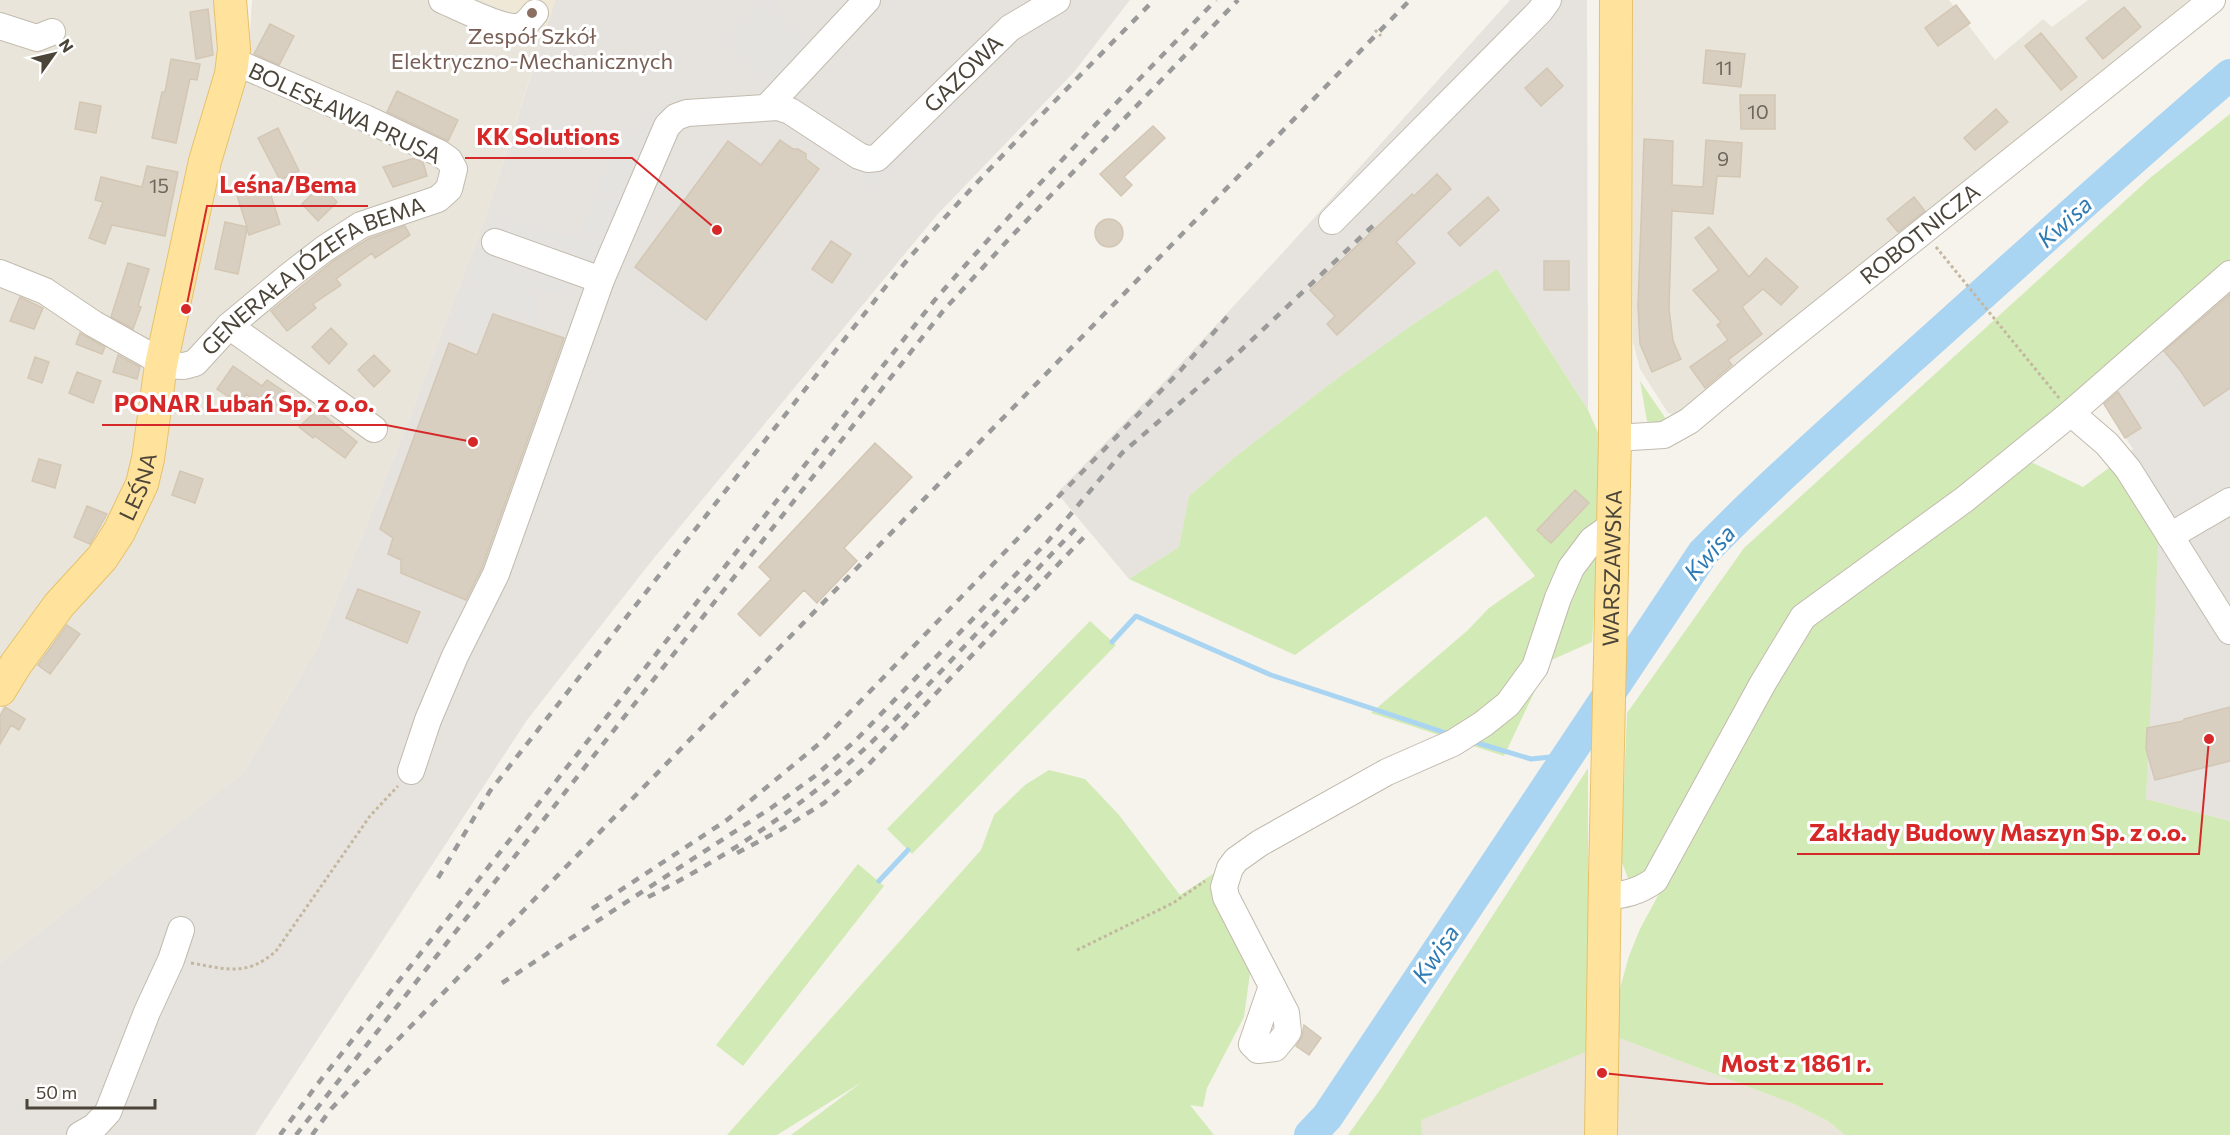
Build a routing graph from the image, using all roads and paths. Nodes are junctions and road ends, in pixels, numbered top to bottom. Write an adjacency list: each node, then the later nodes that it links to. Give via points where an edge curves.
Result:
1 (230, 0): 13 (main road, LEŚNA)
2 (442, 0): 8 (street, via 518,28)
3 (867, 0): 14 (street)
4 (1057, 0): 14 (street, GAZOWA, via 1010,28 877,158 859,156 790,111)
5 (1548, 0): 16 (street)
6 (1616, 0): 26 (main road, WARSZAWSKA)
7 (2212, 0): 17 (street, ROBOTNICZA)
8 (535, 13)
9 (0, 26): 11 (street, via 38,38)
10 (1375, 30): 12 (path)
11 (52, 32)
12 (1381, 36)
13 (233, 61): 15 (street, BOLESŁAWA PRUSA, via 425,146 449,160); 23 (main road, LEŚNA, via 205,161)
14 (768, 106): 21 (street, via 687,113 671,120)
15 (454, 169): 22 (street, GENERAŁA JÓZEFA BEMA, via 449,189 438,199 361,225 324,249)
16 (1332, 220)
17 (1924, 232): 24 (path); 26 (street, ROBOTNICZA, via 1689,421 1664,435)
18 (495, 242): 21 (street)
19 (0, 273): 23 (street, via 45,291)
20 (2230, 274): 24 (street)
21 (602, 280): 32 (street, via 496,574 455,656)
22 (229, 326): 23 (street, GENERAŁA JÓZEFA BEMA, via 195,363); 25 (street)
23 (161, 365): 31 (main road, LEŚNA, via 148,459 132,508 102,558 59,605)
24 (2071, 413): 29 (street, via 2118,456); 34 (street, via 1965,499 1803,617 1655,880 1632,894)
25 (374, 429)
26 (1615, 438): 28 (main road, WARSZAWSKA)
27 (2230, 501): 29 (street)
28 (1613, 531): 33 (street, via 1592,540 1571,568 1535,667 1501,711 1453,743 1387,772 1275,833); 34 (main road, WARSZAWSKA)
29 (2170, 536): 30 (street)
30 (2230, 632)
31 (0, 690)
32 (411, 771): 37 (path, via 370,816 314,899 265,960 233,970)
33 (1236, 860): 36 (path, via 1173,903); 38 (street, via 1226,877 1226,897)
34 (1604, 886): 40 (main road, WARSZAWSKA)
35 (181, 930): 37 (street)
36 (1077, 950)
37 (171, 960): 39 (street, via 108,1112)
38 (1272, 986)
39 (80, 1135)
40 (1601, 1135)

